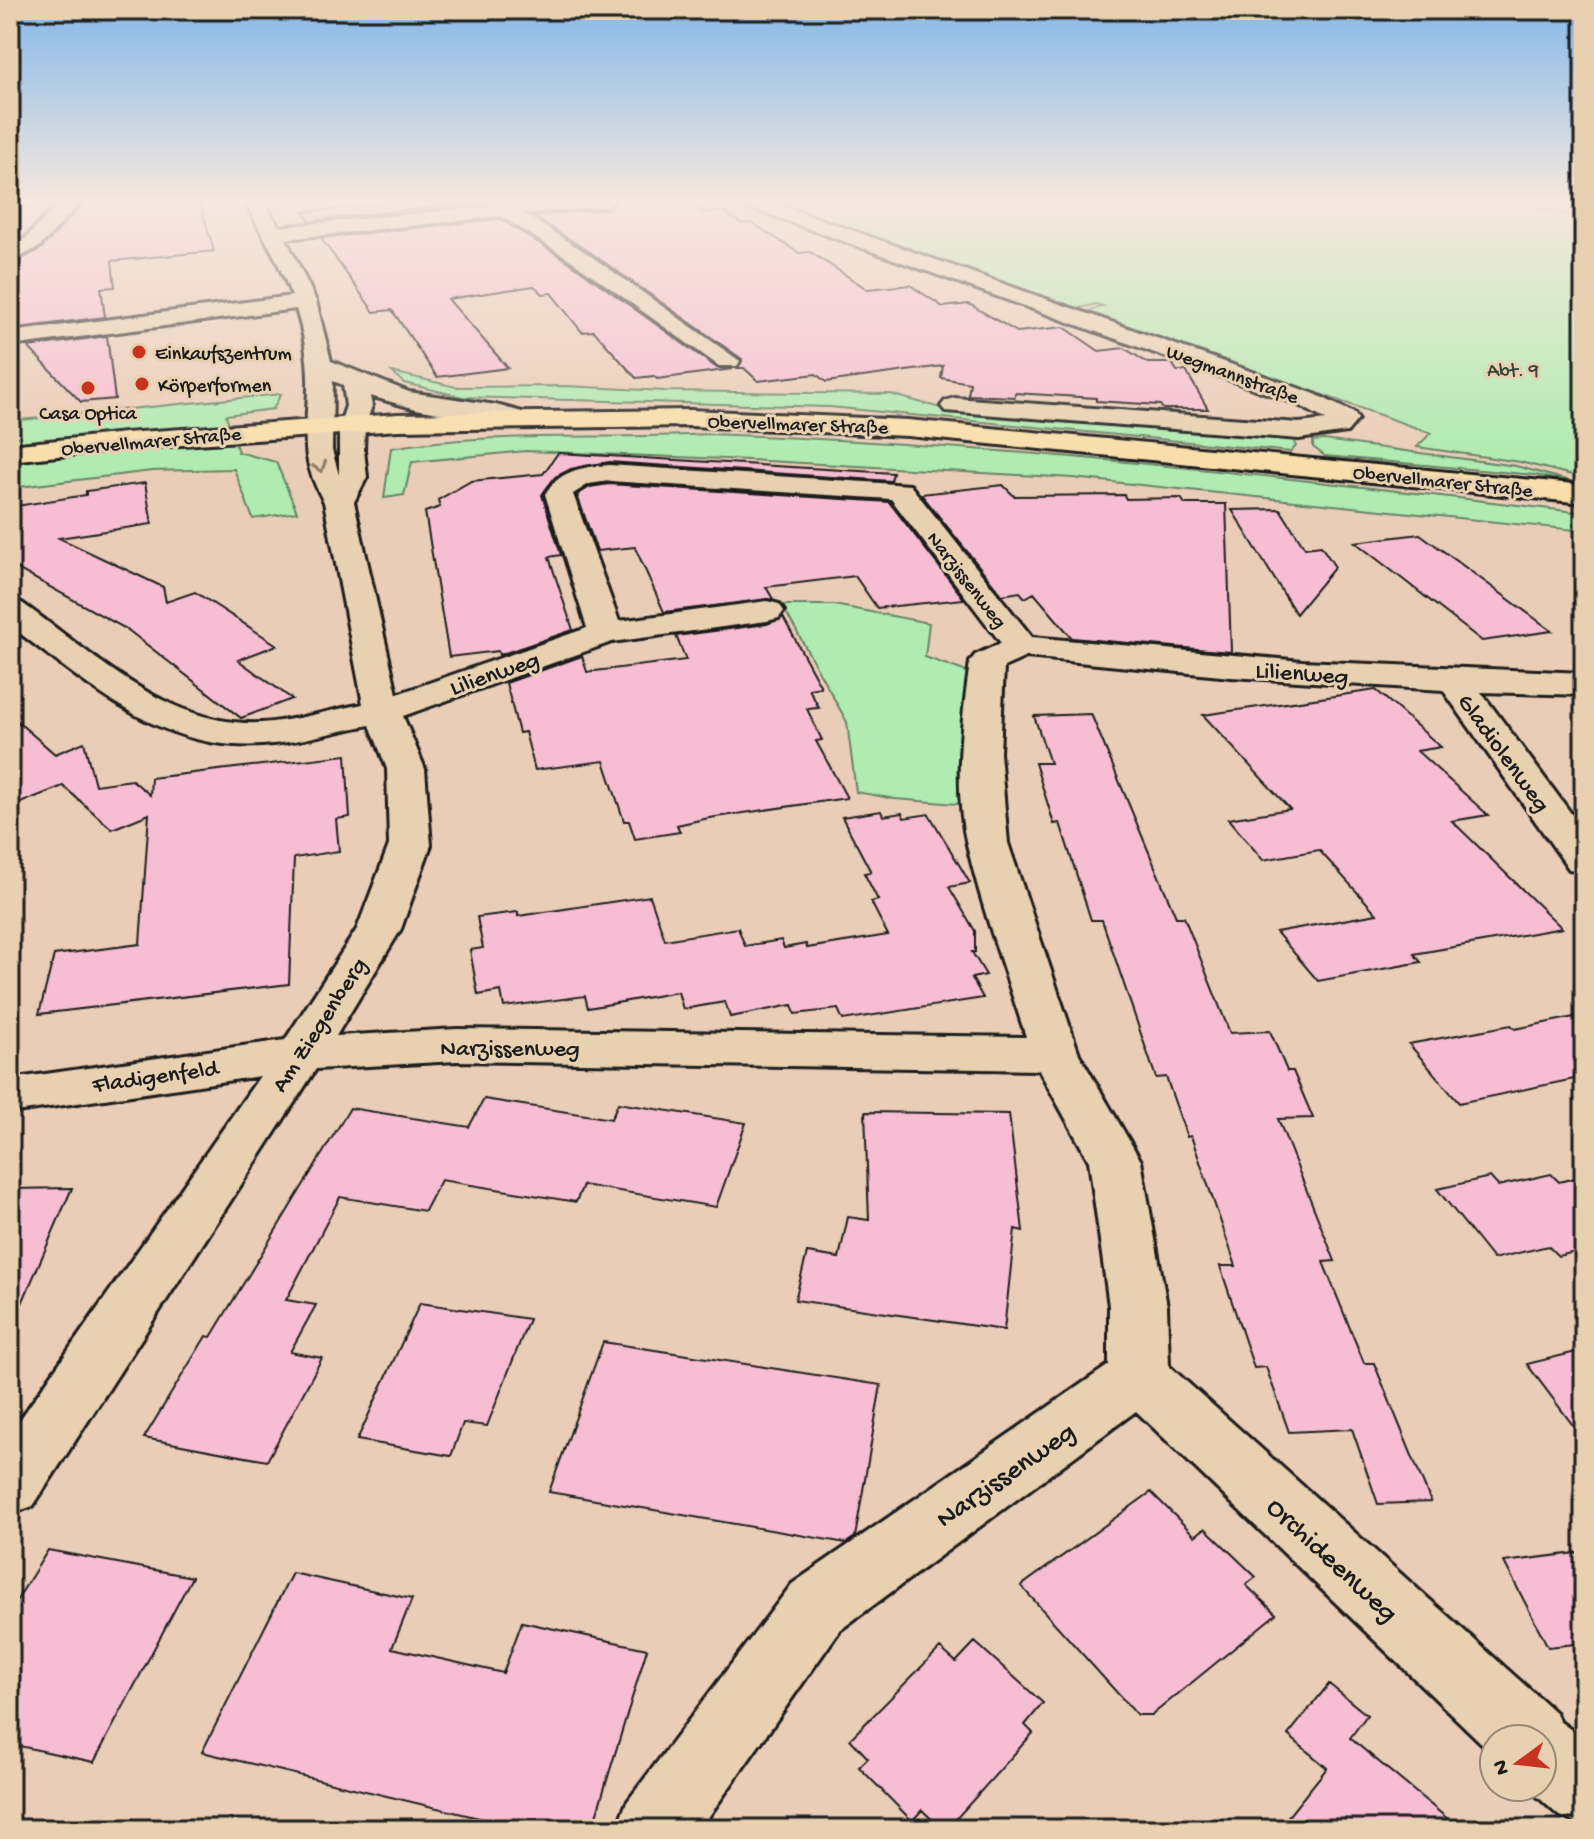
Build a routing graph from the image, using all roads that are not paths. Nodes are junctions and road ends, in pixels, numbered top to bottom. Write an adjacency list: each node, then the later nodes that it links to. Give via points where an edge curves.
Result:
1 (297, 286): 4 (street)
2 (621, 286): 6 (street)
3 (988, 286): 9 (street, Wegmannstraße, via 1306,399 1345,419 1338,426 1299,431)
4 (304, 301): 5 (street); 7 (street)
5 (10, 339)
6 (728, 361)
7 (320, 365): 8 (street); 12 (street, Am Ziegenberg)
8 (355, 384): 10 (street); 11 (street, via 359,406)
9 (954, 406)
10 (517, 419): 11 (main road, Obervellmarer Straße); 14 (main road, Obervellmarer Straße, via 690,418 908,428)
11 (352, 426): 12 (main road, Obervellmarer Straße); 15 (street, via 353,477)
12 (318, 428): 13 (main road, Obervellmarer Straße); 15 (street, Am Ziegenberg, one-way to 15, via 316,453 323,478)
13 (10, 453)
14 (1584, 494)
15 (339, 502): 22 (street, Am Ziegenberg)
16 (10, 610): 22 (street, Lilienweg, via 147,709 200,730 262,734)
17 (767, 611): 18 (street, Lilienweg)
18 (606, 633): 19 (street, Narzissenweg, via 560,502 562,487 609,473 900,491); 22 (street, Lilienweg)
19 (1021, 646): 20 (street, Lilienweg, via 1192,665); 25 (street, Narzissenweg, via 987,662 980,716 982,809 987,843)
20 (1455, 682): 21 (street, Lilienweg); 23 (street, Gladiolenweg)
21 (1584, 684)
22 (383, 711): 24 (street, Am Ziegenberg, via 406,769 410,845 379,929)
23 (1584, 860)
24 (301, 1054): 25 (street, Narzissenweg, via 457,1045); 26 (street, Fladigenfeld); 28 (street, Am Ziegenberg)
25 (1055, 1054): 27 (street, Narzissenweg, via 1115,1161 1138,1306)
26 (10, 1096)
27 (1139, 1376): 29 (street, Orchideenweg); 32 (street, Narzissenweg, via 816,1607)
28 (10, 1486)
29 (1513, 1723)
30 (1558, 1765): 31 (street)
31 (1584, 1789)
32 (654, 1829)

